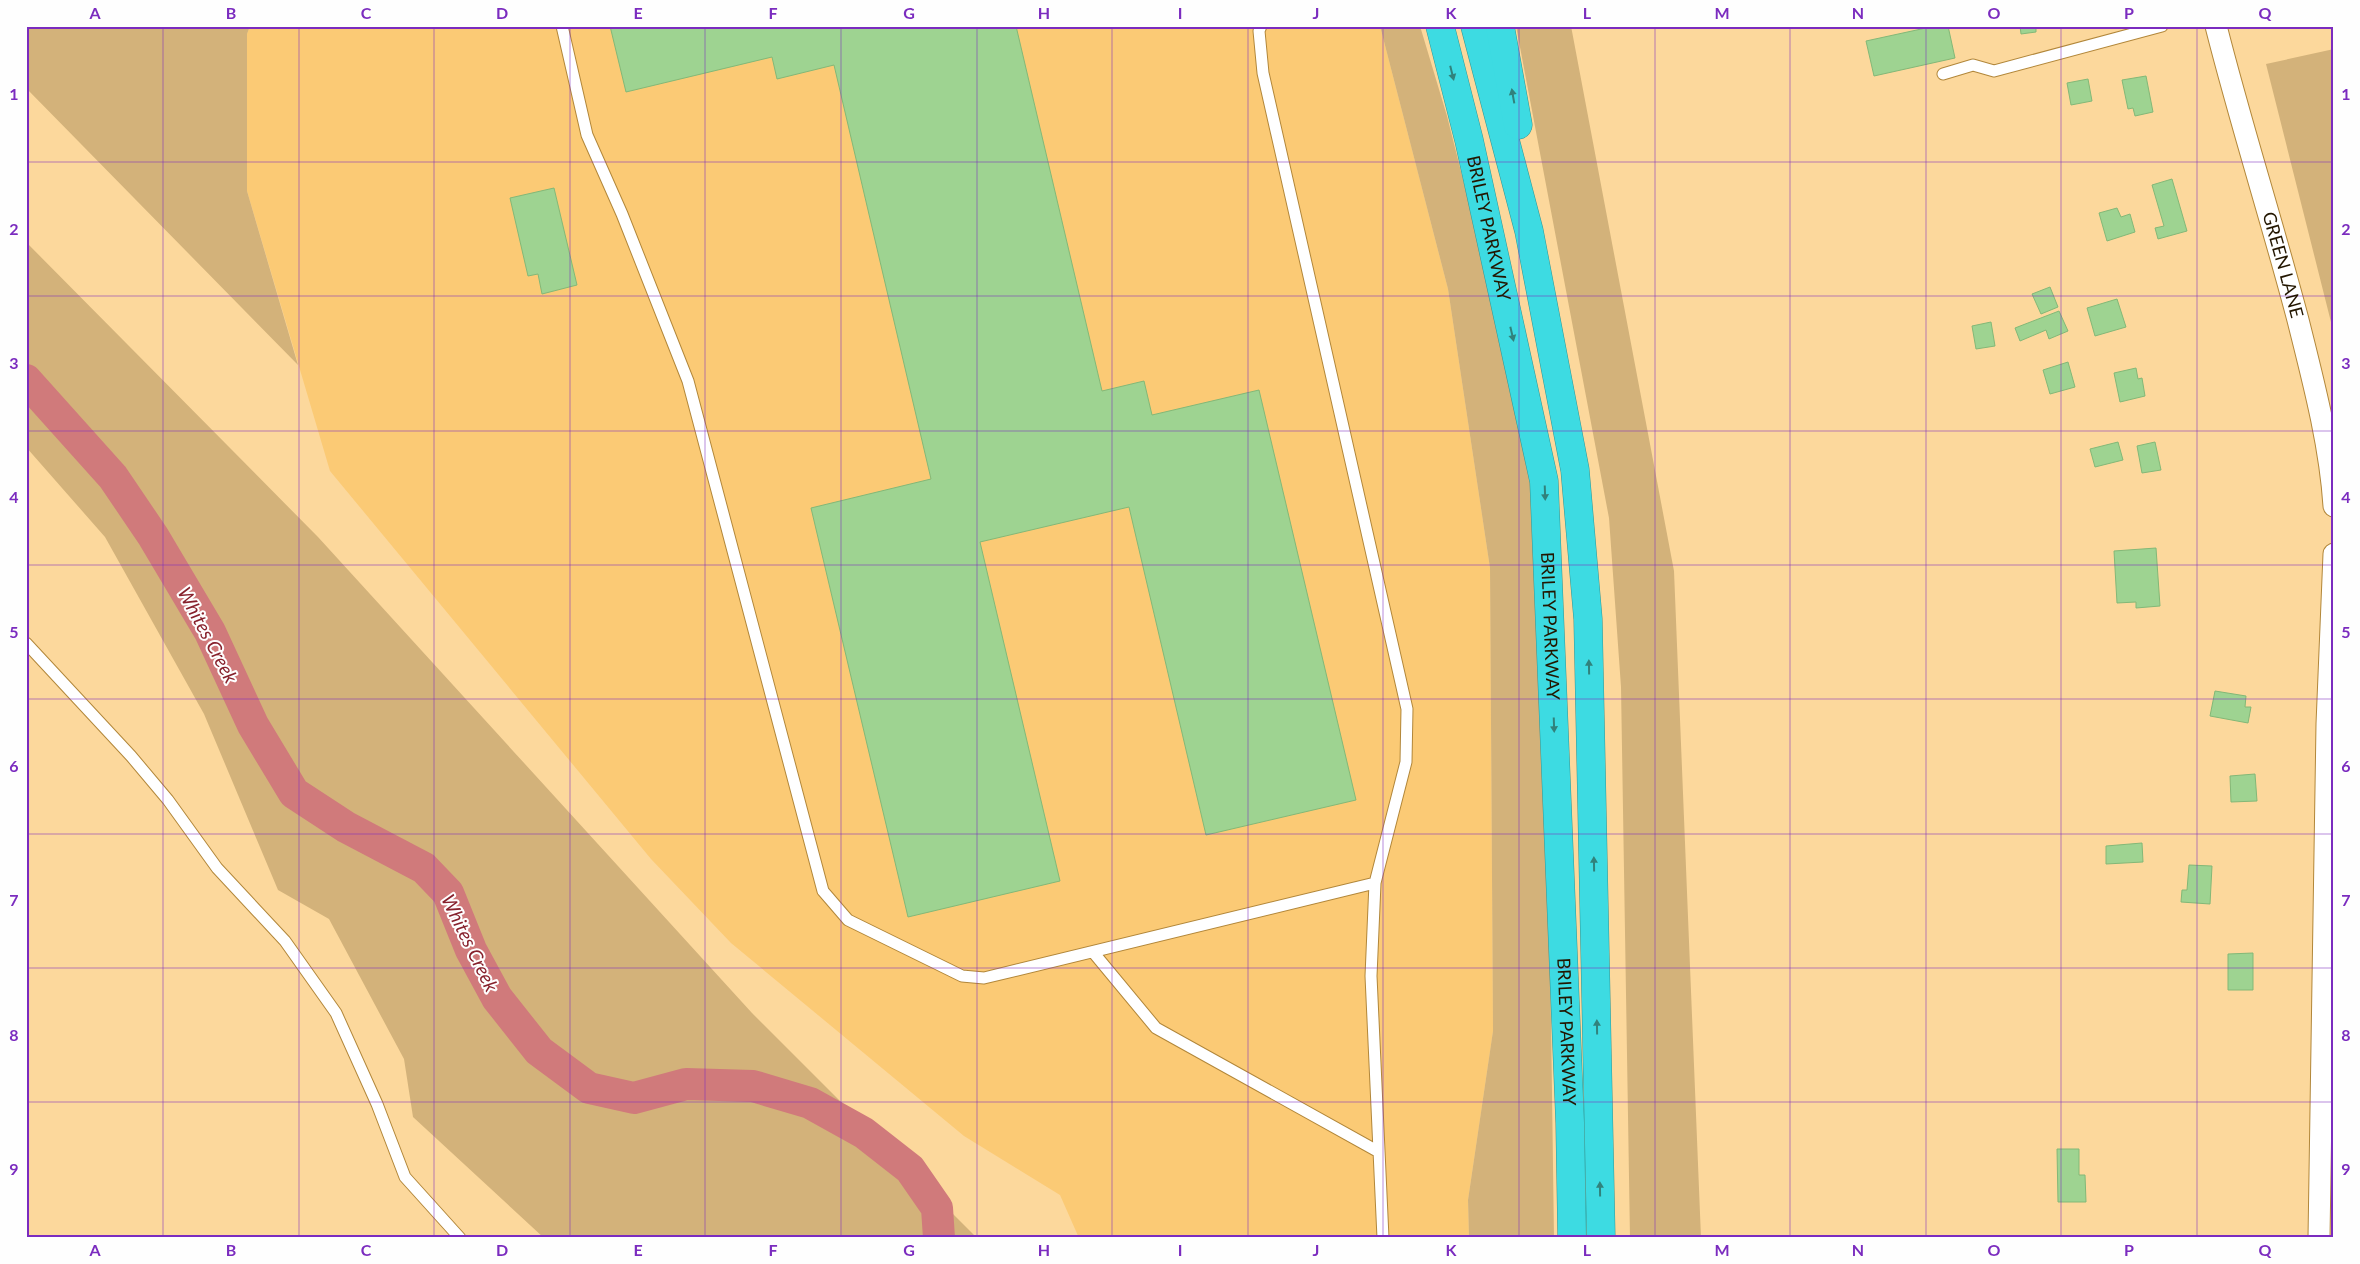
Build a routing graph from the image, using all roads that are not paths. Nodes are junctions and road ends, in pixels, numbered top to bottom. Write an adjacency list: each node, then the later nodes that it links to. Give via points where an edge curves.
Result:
1 (562, 26): 15 (lane, via 587,135 688,381 823,891 848,920 962,976 984,978)
2 (1261, 26): 14 (lane, via 1263,73 1408,709 1406,762)
3 (1440, 26): 19 (highway, BRILEY PARKWAY, one-way to 19, via 1469,140 1544,481)
4 (1475, 26): 9 (highway, BRILEY PARKWAY)
5 (1500, 26): 9 (highway, one-way to 5, via 1518,124)
6 (2162, 26): 8 (lane, via 1994,71 1973,65)
7 (2216, 26): 10 (street, GREEN LANE, via 2310,366 2332,479)
8 (1943, 74)
9 (1529, 231): 20 (highway, BRILEY PARKWAY, one-way to 9, via 1588,619 1575,470)
10 (2334, 506)
11 (2334, 554): 13 (street)
12 (26, 643): 17 (lane, via 131,756 168,800 217,868 285,942 336,1013 377,1104 405,1177)
13 (2331, 724): 21 (street)
14 (1375, 883): 15 (lane); 16 (lane, via 1371,976)
15 (1093, 952): 16 (lane, via 1156,1028)
16 (1379, 1152): 18 (lane)
17 (460, 1238)
18 (1383, 1238)
19 (1572, 1238)
20 (1601, 1238)
21 (2319, 1238)

